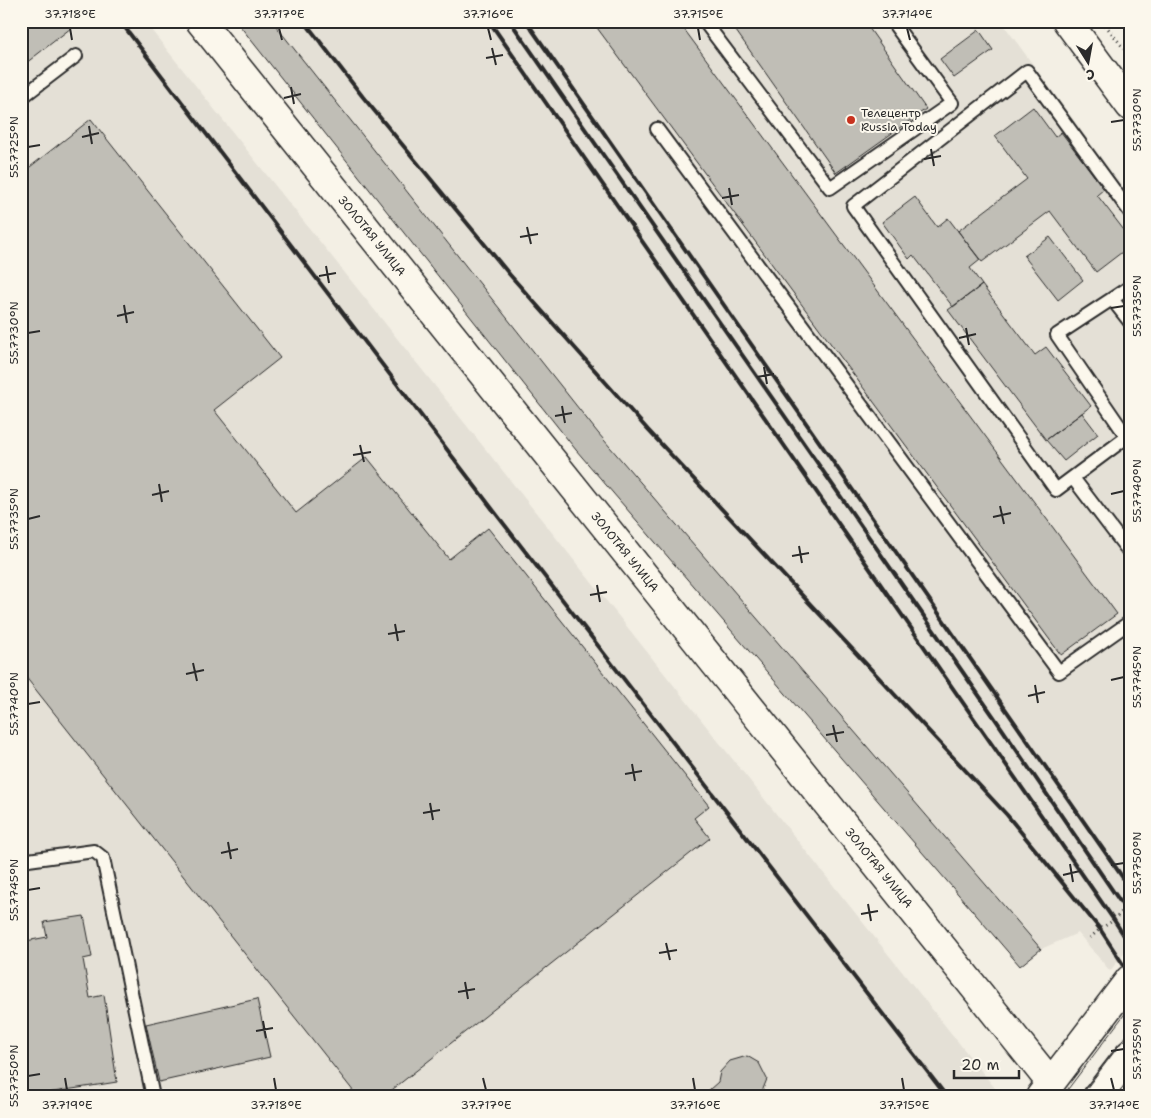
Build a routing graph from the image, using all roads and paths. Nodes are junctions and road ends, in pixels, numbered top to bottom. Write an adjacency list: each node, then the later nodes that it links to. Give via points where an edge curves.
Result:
1 (200, 21): 23 (street, ЗОЛОТАЯ УЛИЦА)
2 (704, 21): 3 (lane, via 830,188 952,103)
3 (892, 21)
4 (1067, 21): 8 (street)
5 (1102, 21): 7 (path)
6 (76, 56): 9 (lane)
7 (1130, 56)
8 (1126, 92)
9 (21, 98)
10 (657, 129): 17 (lane, via 1059,672)
11 (1130, 212): 15 (lane, via 1027,71 852,206 1056,490)
12 (1130, 287): 13 (lane)
13 (1112, 299): 14 (lane); 15 (lane, via 1057,335 1127,437)
14 (1130, 322)
15 (1073, 478): 16 (lane)
16 (1130, 553)
17 (1130, 622)
18 (21, 861): 25 (lane, via 94,851 103,858)
19 (1130, 903): 20 (path)
20 (1090, 938)
21 (1130, 979): 23 (street)
22 (1130, 1054): 24 (street)
23 (1045, 1090)
24 (1100, 1092)
25 (153, 1097)

